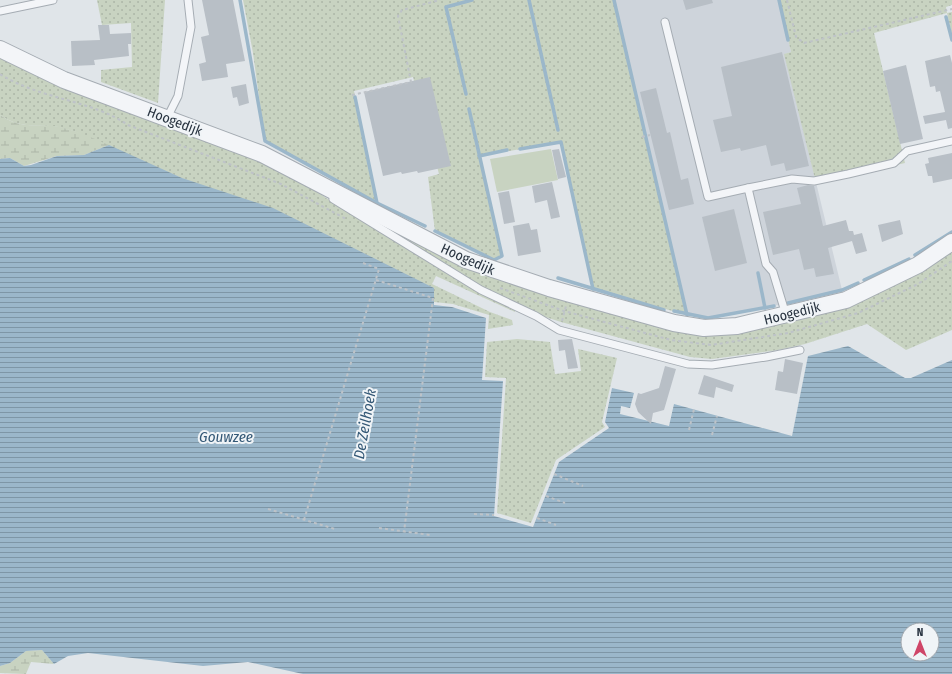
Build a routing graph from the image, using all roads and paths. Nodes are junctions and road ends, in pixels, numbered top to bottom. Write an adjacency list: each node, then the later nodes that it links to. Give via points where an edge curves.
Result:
1 (53, 0): 6 (lane)
2 (188, 0): 11 (lane, via 191,27 178,96)
3 (440, 0): 10 (path, via 402,10 398,16 411,82)
4 (787, 0): 5 (path, via 796,37 804,43)
5 (952, 9)
6 (0, 11)
7 (665, 22): 16 (lane, via 708,197)
8 (0, 49): 11 (street, Hoogedijk, via 64,80)
9 (0, 74): 17 (path, via 16,84 82,105 128,126 281,184)
10 (352, 95)
11 (167, 118): 15 (street, Hoogedijk, via 262,154)
12 (650, 135): 13 (path)
13 (642, 137)
14 (952, 141): 16 (lane, via 907,151 894,163 848,174 814,181 792,179)
15 (311, 179): 23 (street, Hoogedijk, via 466,260); 27 (lane, via 326,195 459,277 559,330 688,364 712,365)
16 (748, 188): 25 (lane, via 766,264 772,272)
17 (351, 221)
18 (952, 242): 25 (street, Hoogedijk, via 918,265 846,300)
19 (952, 261): 24 (path, via 918,284 858,313 788,333 711,345 671,340)
20 (363, 263): 21 (path, via 379,269)
21 (376, 280): 40 (path); 44 (path, via 433,298)
22 (497, 287): 24 (path)
23 (570, 294): 24 (path); 25 (street, Hoogedijk, via 667,321 704,328 737,326)
24 (564, 311): 26 (path)
25 (786, 315)
26 (561, 322)
27 (800, 350)
28 (694, 409): 30 (path)
29 (717, 416): 31 (path)
30 (689, 430)
31 (712, 435)
32 (554, 474): 33 (path)
33 (583, 486)
34 (546, 496): 35 (path)
35 (565, 503)
36 (268, 509): 40 (path)
37 (474, 514): 38 (path)
38 (494, 515)
39 (537, 518): 41 (path)
40 (304, 520): 43 (path)
41 (556, 525)
42 (379, 528): 44 (path)
43 (336, 529)
44 (404, 532): 45 (path)
45 (430, 535)

